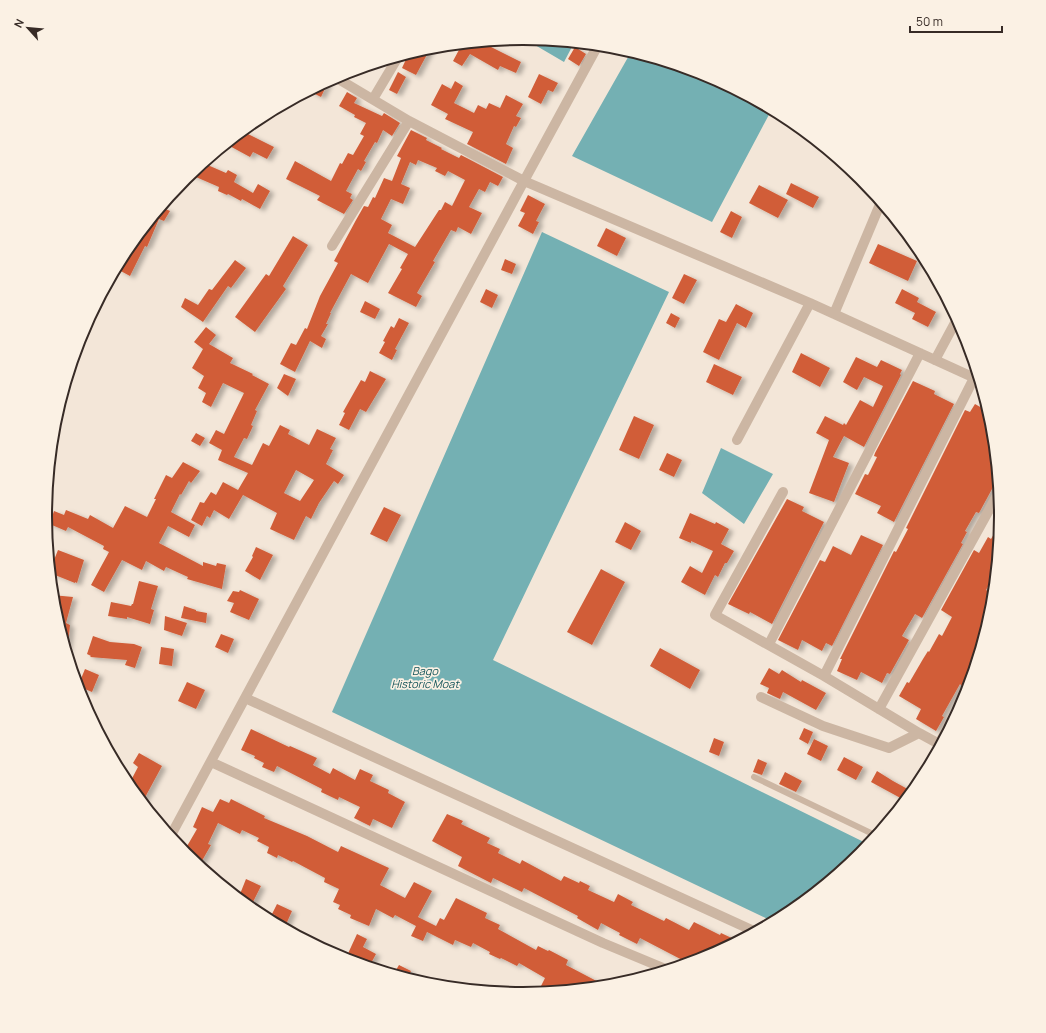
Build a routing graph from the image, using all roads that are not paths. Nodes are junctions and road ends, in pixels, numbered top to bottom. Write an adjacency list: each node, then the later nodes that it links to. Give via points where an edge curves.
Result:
1 (595, 51): 6 (street)
2 (394, 63): 4 (street)
3 (342, 81): 4 (street)
4 (373, 99): 5 (street)
5 (409, 121): 6 (street); 8 (street)
6 (524, 180): 9 (street); 22 (street)
7 (879, 208): 10 (street)
8 (332, 246)
9 (810, 304): 10 (street); 16 (street)
10 (834, 314): 12 (street)
11 (954, 325): 13 (street)
12 (920, 353): 13 (street); 19 (street)
13 (935, 360): 14 (street)
14 (973, 377)
15 (975, 383): 20 (street)
16 (737, 440)
17 (783, 492): 19 (street, via 715,614)
18 (994, 502): 23 (street)
19 (769, 644): 20 (street)
20 (824, 676): 23 (street)
21 (761, 697): 24 (street, via 823,726 889,748)
22 (245, 698): 26 (street); 30 (street)
23 (879, 709): 24 (street)
24 (919, 733): 25 (street)
25 (936, 742)
26 (212, 762): 28 (street); 31 (street, via 603,943)
27 (754, 777): 29 (lane)
28 (173, 831)
29 (871, 833)
30 (750, 929)
31 (661, 967)

